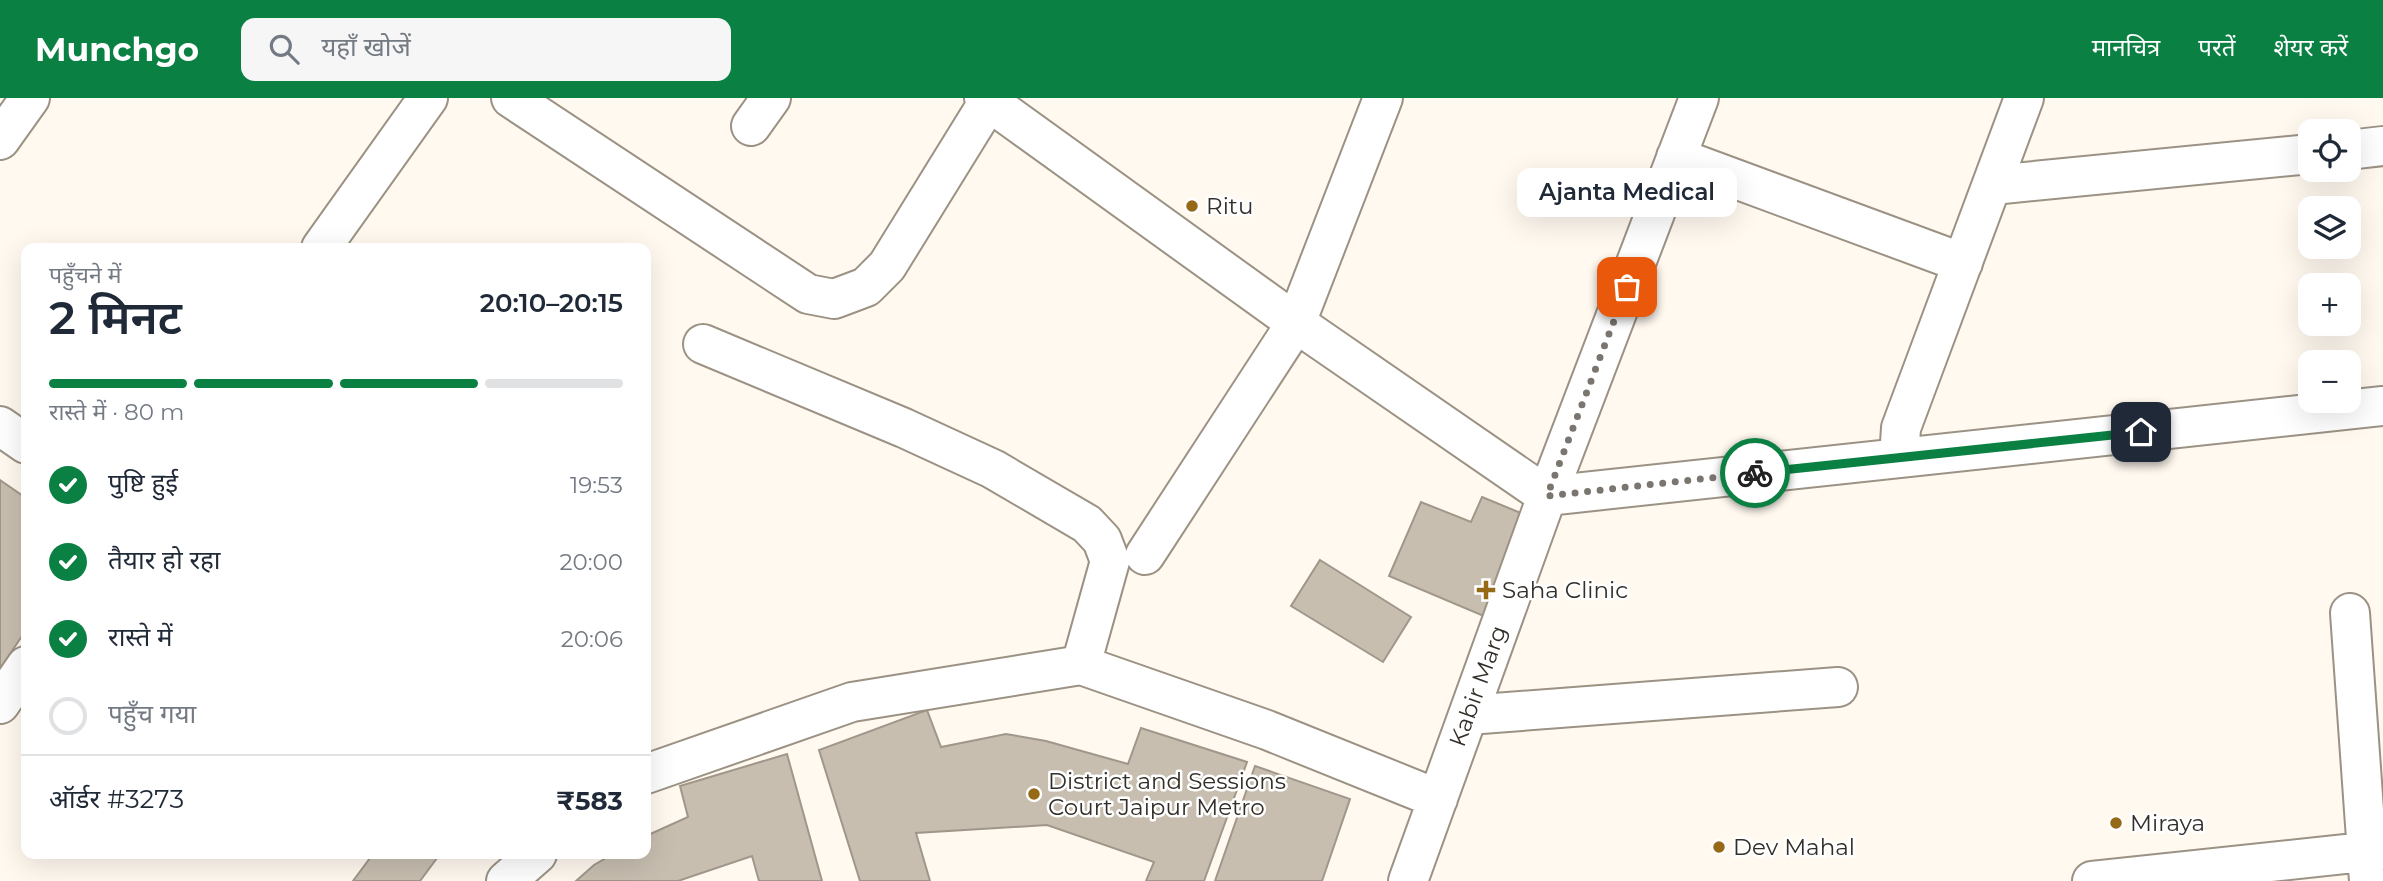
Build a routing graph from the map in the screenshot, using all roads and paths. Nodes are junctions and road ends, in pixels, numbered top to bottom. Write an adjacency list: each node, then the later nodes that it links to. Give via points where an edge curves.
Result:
1 (30, 98): 8 (street)
2 (428, 98): 14 (street)
3 (511, 98): 7 (street, via 808,294 834,299 866,287 887,266)
4 (1383, 98): 16 (street)
5 (1699, 98): 12 (street, Kabir Marg)
6 (2024, 98): 13 (street)
7 (986, 100): 16 (street)
8 (0, 140)
9 (2383, 146): 10 (street)
10 (2361, 149)
11 (2298, 155): 13 (street)
12 (1676, 157): 15 (street); 22 (street, Kabir Marg)
13 (1993, 185): 15 (street)
14 (325, 243)
15 (1963, 263): 21 (street, via 1901,428)
16 (1296, 323): 22 (street); 23 (street)
17 (703, 344): 25 (street, via 993,469 1087,524 1102,540 1110,561)
18 (2383, 406): 21 (street)
19 (0, 426): 20 (street)
20 (21, 441)
21 (1899, 458): 22 (street)
22 (1547, 496): 29 (street, Kabir Marg)
23 (1145, 555)
24 (2350, 613): 33 (street)
25 (1082, 665): 30 (street, via 852,702); 31 (street, via 1266,730)
26 (21, 673): 28 (street)
27 (1838, 687): 29 (street)
28 (0, 704)
29 (1468, 715): 31 (street, Kabir Marg)
30 (651, 772)
31 (1438, 799): 35 (street, Kabir Marg)
32 (531, 859): 34 (street)
33 (2373, 861): 36 (street)
34 (506, 881)
35 (1408, 881)
36 (2092, 881)

